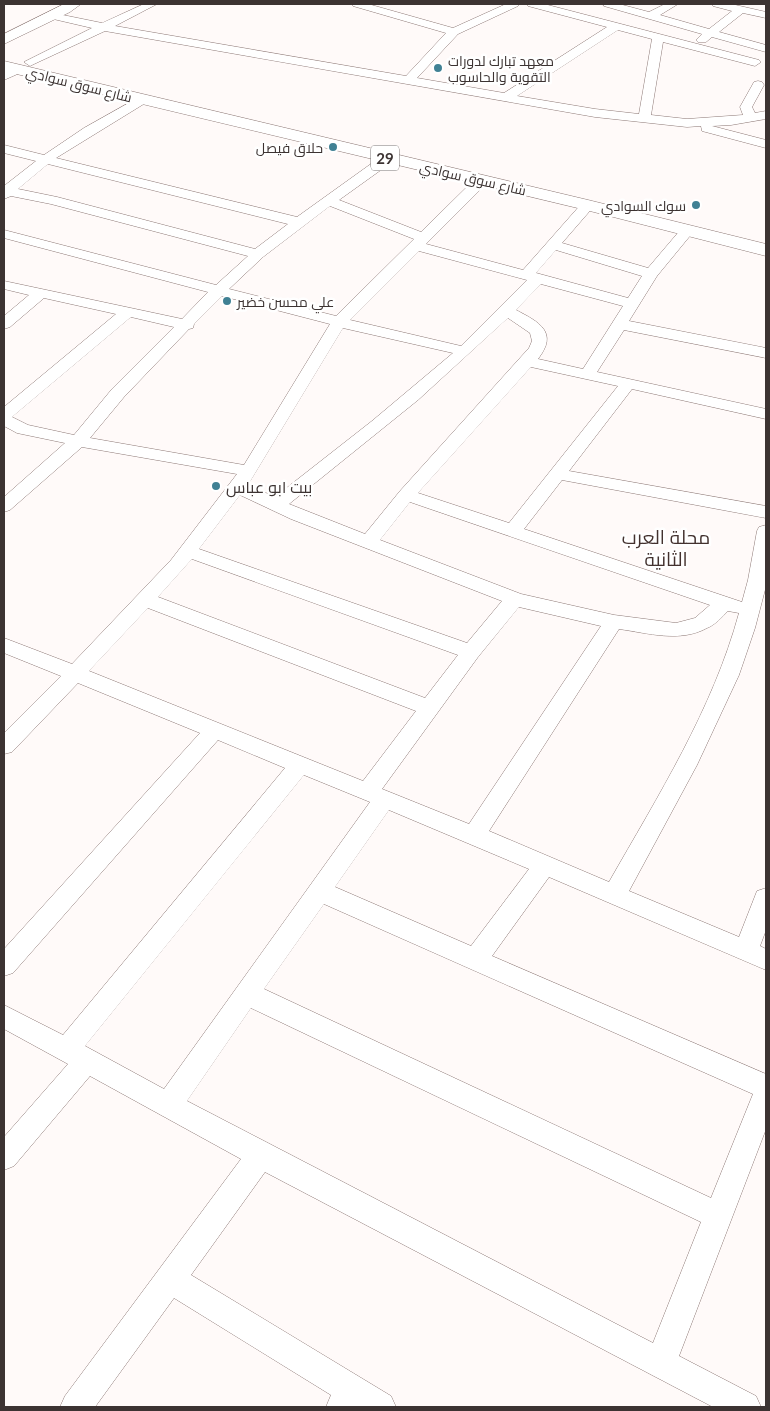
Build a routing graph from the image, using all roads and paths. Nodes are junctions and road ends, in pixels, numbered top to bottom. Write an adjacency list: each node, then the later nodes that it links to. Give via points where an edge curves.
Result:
1 (74, 4): 10 (main road)
2 (152, 4): 14 (street)
3 (357, 4): 15 (street)
4 (514, 4): 15 (street)
5 (532, 4): 13 (street)
6 (608, 4): 12 (street)
7 (673, 4): 12 (street)
8 (717, 4): 9 (street)
9 (741, 9): 11 (street); 16 (street)
10 (55, 10): 14 (street); 18 (main road)
11 (766, 15)
12 (651, 16): 16 (street)
13 (615, 27): 17 (street); 26 (street)
14 (103, 28): 23 (street); 24 (street)
15 (454, 32): 24 (street)
16 (710, 33): 19 (street); 20 (street)
17 (658, 38): 19 (street); 30 (street)
18 (4, 40)
19 (693, 47): 22 (street)
20 (766, 49)
21 (4, 56): 23 (main road, شارع سوق سوادي / 29)
22 (755, 62)
23 (14, 68): 27 (main road, شارع سوق سوادي / 29); 40 (main road, شارع سوق سوادي / 29)
24 (408, 81): 26 (street)
25 (758, 85): 29 (street, via 746,107)
26 (505, 98): 30 (street)
27 (143, 99): 34 (street); 35 (main road, شارع سوق سوادي / 29)
28 (766, 115): 29 (street)
29 (750, 118): 31 (street)
30 (644, 119): 31 (street)
31 (687, 123): 32 (street)
32 (766, 144)
33 (4, 149): 34 (street)
34 (47, 158): 37 (street); 41 (street)
35 (387, 159): 36 (main road, شارع سوق سوادي / 29); 38 (street)
36 (482, 180): 39 (main road, شارع سوق سوادي / 29); 45 (street)
37 (5, 192): 48 (street, via 52,200)
38 (329, 201): 41 (street); 45 (street)
39 (588, 205): 40 (main road, شارع سوق سوادي / 29); 46 (street)
40 (657, 216): 42 (main road, شارع سوق سوادي / 29); 44 (main road, شارع سوق سوادي / 29)
41 (299, 222): 48 (street)
42 (687, 231): 47 (main road, شارع سوق سوادي / 29); 49 (street)
43 (4, 234): 52 (street)
44 (766, 235)
45 (419, 242): 50 (street); 57 (street)
46 (552, 245): 49 (street); 50 (street)
47 (766, 250)
48 (258, 254): 52 (street)
49 (651, 274): 54 (street)
50 (532, 277): 54 (street); 56 (street)
51 (4, 285): 53 (street)
52 (220, 290): 57 (street); 60 (street)
53 (41, 293): 55 (street); 58 (street)
54 (631, 304): 59 (street)
55 (128, 312): 60 (street); 67 (street)
56 (507, 312): 61 (street); 63 (street, via 539,334 540,340)
57 (339, 322): 61 (street); 70 (street)
58 (4, 324)
59 (619, 324): 62 (street); 64 (street)
60 (186, 325): 69 (street, via 118,393)
61 (464, 351): 74 (street, via 420,391)
62 (766, 353)
63 (526, 362): 64 (street); 73 (street)
64 (587, 374): 65 (street)
65 (628, 384): 66 (street); 71 (street)
66 (766, 414)
67 (4, 415)
68 (4, 420): 69 (street, via 23,429)
69 (78, 441): 70 (street); 75 (street)
70 (249, 471): 72 (street)
71 (557, 474): 76 (street); 78 (street)
72 (238, 487): 74 (street); 80 (street)
73 (406, 495): 78 (street); 79 (street)
74 (276, 505): 79 (street)
75 (4, 506)
76 (766, 512)
77 (766, 531): 84 (street)
78 (512, 532): 83 (street)
79 (368, 543): 82 (street)
80 (186, 551): 81 (street); 87 (street)
81 (145, 599): 88 (street); 89 (street)
82 (515, 599): 85 (street); 87 (street)
83 (725, 603): 84 (street); 85 (street, via 702,623 690,628 660,629)
84 (752, 612): 97 (street, via 719,698)
85 (614, 622): 94 (street)
86 (4, 645): 88 (street)
87 (471, 652): 89 (street)
88 (74, 675): 90 (street); 91 (street)
89 (430, 708): 93 (street)
90 (214, 731): 92 (street); 101 (street)
91 (4, 746)
92 (300, 765): 93 (street); 104 (street)
93 (375, 795): 94 (street); 96 (street)
94 (474, 835): 95 (street)
95 (545, 865): 97 (street); 100 (street)
96 (319, 891): 100 (street); 102 (street)
97 (614, 895): 99 (street)
98 (766, 898): 99 (street)
99 (756, 956)
100 (476, 960): 105 (street)
101 (4, 966)
102 (246, 993): 107 (street); 110 (street)
103 (4, 1016): 104 (street)
104 (77, 1056): 107 (street); 109 (street)
105 (766, 1088)
106 (766, 1094): 110 (street)
107 (168, 1105): 108 (street)
108 (261, 1155): 111 (street); 112 (street)
109 (4, 1157)
110 (719, 1216): 112 (street)
111 (170, 1279): 113 (street); 114 (street)
112 (661, 1363): 116 (street)
113 (347, 1399): 115 (street)
114 (76, 1407)
115 (380, 1407)
116 (743, 1407)

